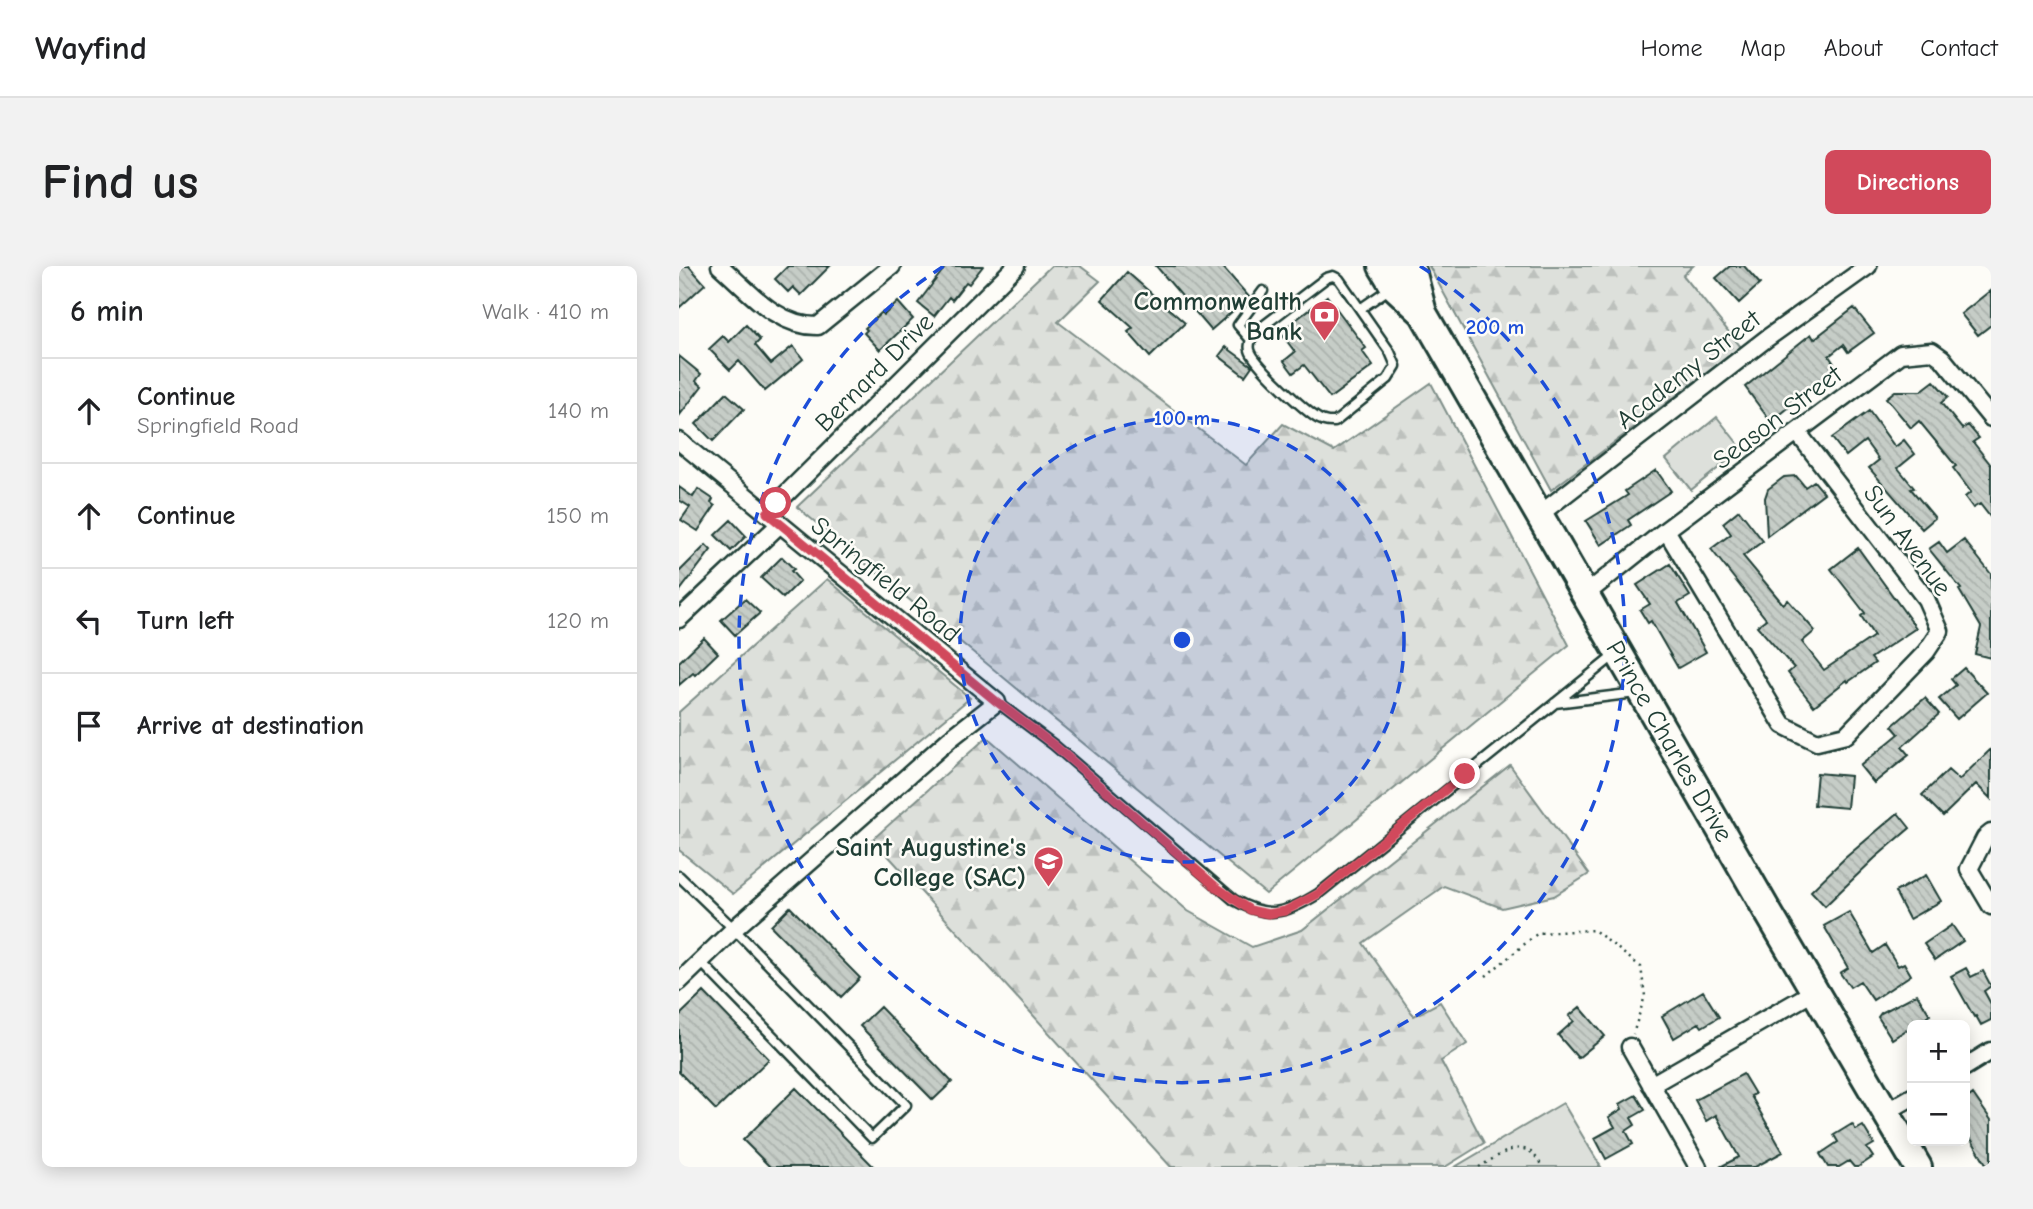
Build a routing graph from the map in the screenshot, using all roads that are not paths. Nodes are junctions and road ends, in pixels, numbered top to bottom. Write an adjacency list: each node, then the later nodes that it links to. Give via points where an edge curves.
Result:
1 (720, 266): 2 (street, via 782,319 818,326)
2 (892, 266)
3 (1016, 266): 12 (street, Bernard Drive)
4 (1868, 266): 13 (street, Academy Street)
5 (1399, 273): 7 (lane); 13 (highway, Prince Charles Drive)
6 (1263, 291): 8 (lane, via 1238,326)
7 (1360, 309): 8 (lane, via 1339,279 1329,276); 8 (lane, via 1396,366 1388,379 1335,422 1311,414 1256,362)
8 (1251, 340)
9 (1991, 418): 10 (street, Season Street, via 1942,358 1932,351 1918,351 1901,354)
10 (1798, 433): 15 (street, Season Street); 15 (street, Sun Avenue, via 1926,599 1940,631 1926,652 1846,735 1817,743 1783,725)
11 (679, 441): 12 (street, Springfield Road)
12 (767, 513): 14 (street, Springfield Road)
13 (1540, 514): 16 (highway, Prince Charles Drive)
14 (781, 524): 17 (street); 20 (street, Springfield Road)
15 (1666, 530): 16 (street, Season Street)
16 (1586, 594): 18 (highway, Prince Charles Drive)
17 (679, 619)
18 (1619, 652): 19 (highway, Prince Charles Drive); 21 (lane)
19 (1642, 693): 21 (lane); 28 (highway, Prince Charles Drive)
20 (997, 702): 21 (lane, via 1054,745 1216,887 1250,910 1268,914 1285,911 1318,894); 25 (street)
21 (1555, 703)
22 (1991, 833): 24 (street, via 1969,869)
23 (679, 876): 25 (lane)
24 (1991, 906)
25 (734, 929): 26 (street); 26 (lane, via 906,1105 872,1138)
26 (700, 961): 27 (street)
27 (679, 982)
28 (1815, 991): 32 (street); 34 (highway, Prince Charles Drive)
29 (1630, 1047): 32 (street)
30 (1991, 1051): 31 (street)
31 (1970, 1064)
32 (1651, 1085): 35 (street)
33 (1907, 1100): 34 (street)
34 (1886, 1112): 36 (highway, Prince Charles Drive)
35 (1697, 1167)
36 (1919, 1167)

